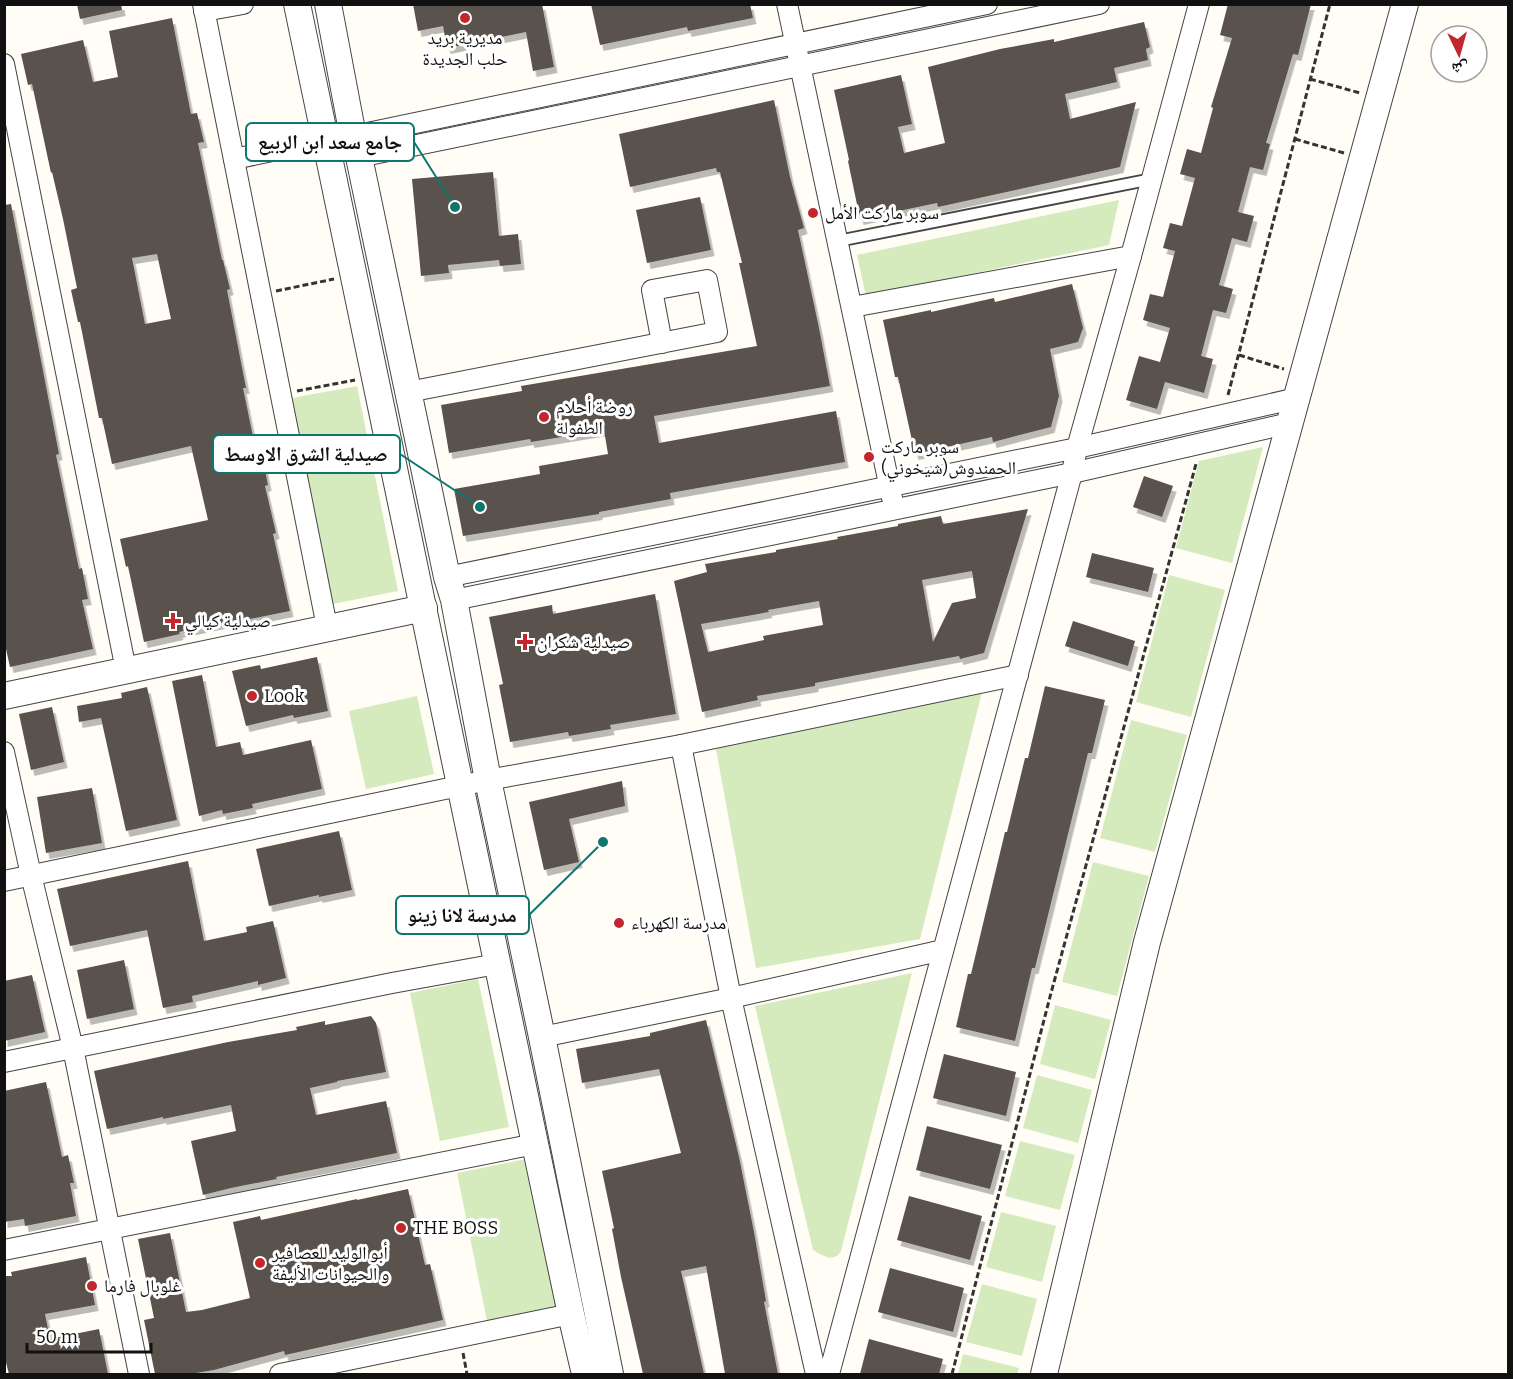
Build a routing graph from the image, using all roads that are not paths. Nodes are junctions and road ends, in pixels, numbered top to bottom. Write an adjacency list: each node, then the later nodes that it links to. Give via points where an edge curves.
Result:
1 (243, 4): 9 (street)
2 (297, 4): 14 (street)
3 (328, 4): 15 (street)
4 (787, 4): 11 (street)
5 (1099, 4): 10 (street)
6 (1198, 4): 17 (street)
7 (1405, 4): 22 (street)
8 (982, 5): 10 (street); 11 (street)
9 (203, 8): 16 (street)
10 (984, 28): 13 (street)
11 (796, 44): 13 (street); 15 (street)
12 (4, 64): 32 (street)
13 (800, 66): 15 (street); 18 (street)
14 (325, 140): 16 (street); 30 (street)
15 (356, 147): 23 (street)
16 (234, 159): 31 (street)
17 (1152, 179): 18 (lane); 19 (street)
18 (838, 241): 20 (street)
19 (1131, 256): 20 (street); 25 (street)
20 (852, 307): 27 (street)
21 (662, 343): 23 (street)
22 (1300, 386): 24 (street); 25 (street, via 1223,415)
23 (408, 392): 29 (street)
24 (1290, 423): 26 (street); 57 (street, via 1147,942)
25 (1077, 448): 26 (street); 27 (street)
26 (1072, 473): 28 (street); 33 (street)
27 (890, 486): 28 (street); 29 (street)
28 (895, 509): 29 (street)
29 (450, 588): 37 (street)
30 (423, 608): 31 (street); 38 (street)
31 (327, 627): 32 (street)
32 (126, 670): 34 (street)
33 (1018, 675): 35 (street); 41 (street)
34 (4, 696)
35 (681, 745): 37 (street); 43 (street)
36 (4, 752): 39 (street)
37 (488, 780): 38 (street); 44 (street)
38 (461, 786): 39 (street); 42 (street)
39 (31, 875): 40 (street); 45 (street)
40 (4, 881)
41 (943, 950): 43 (street); 56 (street)
42 (497, 964): 45 (street); 47 (street)
43 (731, 998): 44 (street); 55 (street)
44 (542, 1036): 54 (street)
45 (73, 1048): 46 (street); 48 (street)
46 (4, 1062)
47 (535, 1144): 48 (street); 50 (street)
48 (110, 1229): 49 (street); 51 (street)
49 (4, 1250)
50 (571, 1314): 52 (street); 53 (street)
51 (139, 1374)
52 (280, 1374)
53 (585, 1374)
54 (610, 1374)
55 (816, 1374)
56 (829, 1374)
57 (1044, 1374)

